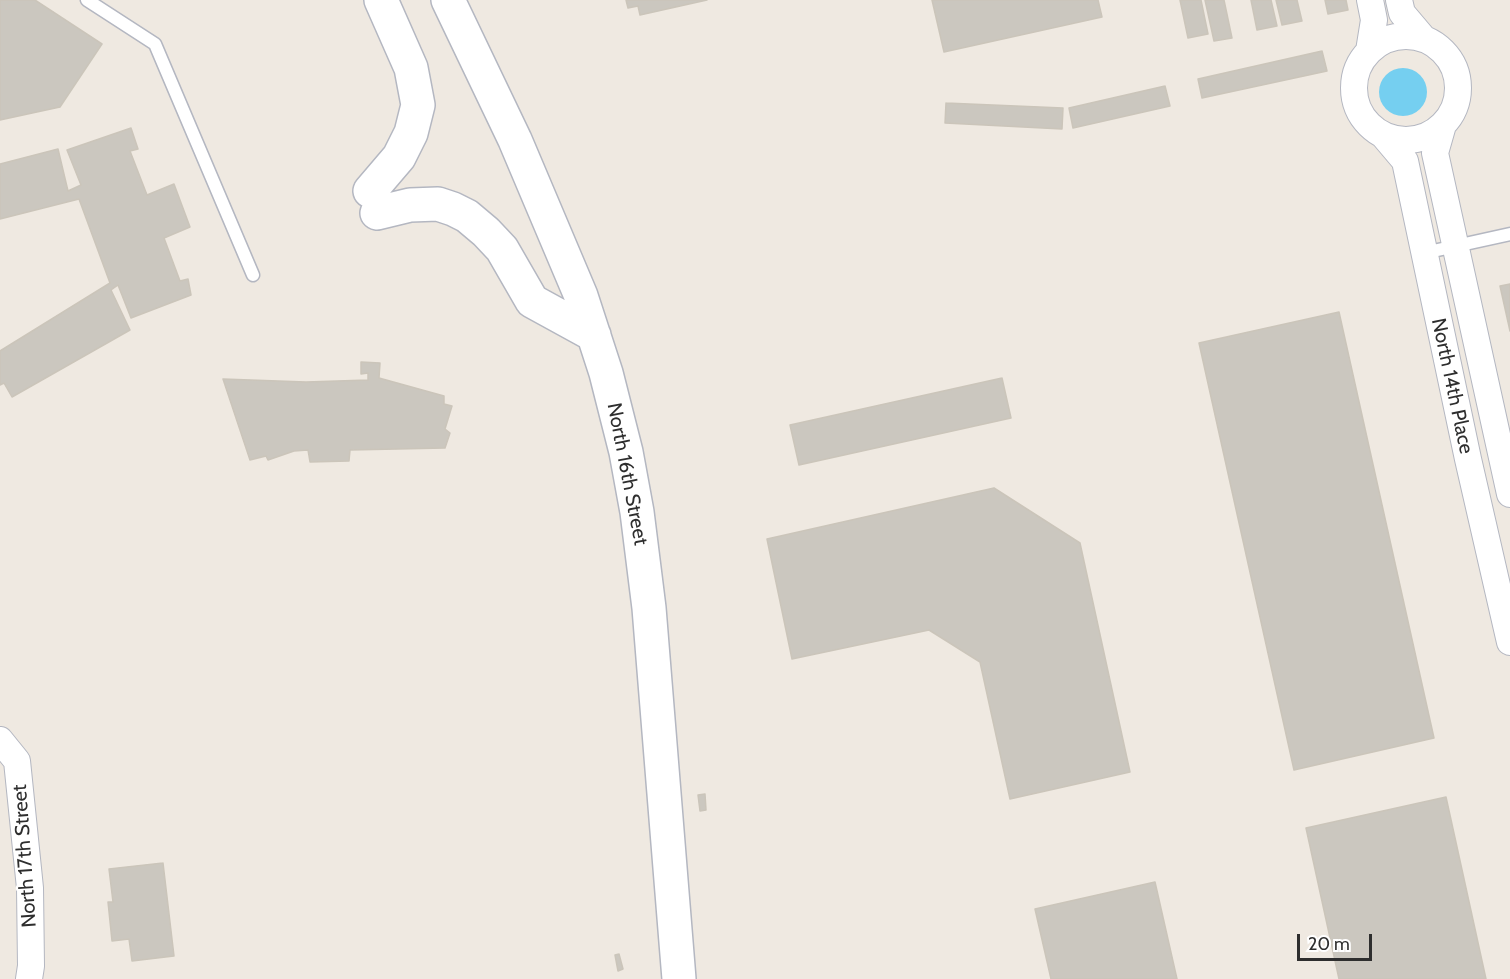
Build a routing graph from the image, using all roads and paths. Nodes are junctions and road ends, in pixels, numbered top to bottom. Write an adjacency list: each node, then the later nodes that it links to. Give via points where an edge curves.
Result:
1 (87, 0): 13 (lane, via 155,44)
2 (381, 0): 14 (main road, via 411,68 418,105 411,133 374,202 438,204 460,213 502,249 532,301)
3 (448, 0): 14 (main road, North 16th Street, via 515,140)
4 (1370, 0): 7 (street, North 14th Place, via 1374,20)
5 (1399, 0): 6 (street, North 14th Place, via 1402,13)
6 (1424, 39): 7 (street, via 1395,37); 8 (street, North 14th Place, via 1448,57 1459,85 1452,114)
7 (1369, 51): 9 (street, North 14th Place, via 1357,70 1353,85 1355,101 1361,115)
8 (1443, 125): 9 (street, via 1415,140); 11 (street, North 14th Place, via 1435,153)
9 (1383, 135): 12 (street, North 14th Place, via 1405,161)
10 (1510, 234): 11 (lane)
11 (1455, 246): 12 (lane); 15 (street, North 14th Place)
12 (1424, 253): 16 (street, North 14th Place)
13 (253, 275)
14 (594, 335): 19 (main road, North 16th Street, via 626,452 637,512 649,608)
15 (1510, 494)
16 (1510, 642)
17 (0, 740): 18 (street, North 17th Street, via 17,761 30,888)
18 (28, 979)
19 (679, 979)

